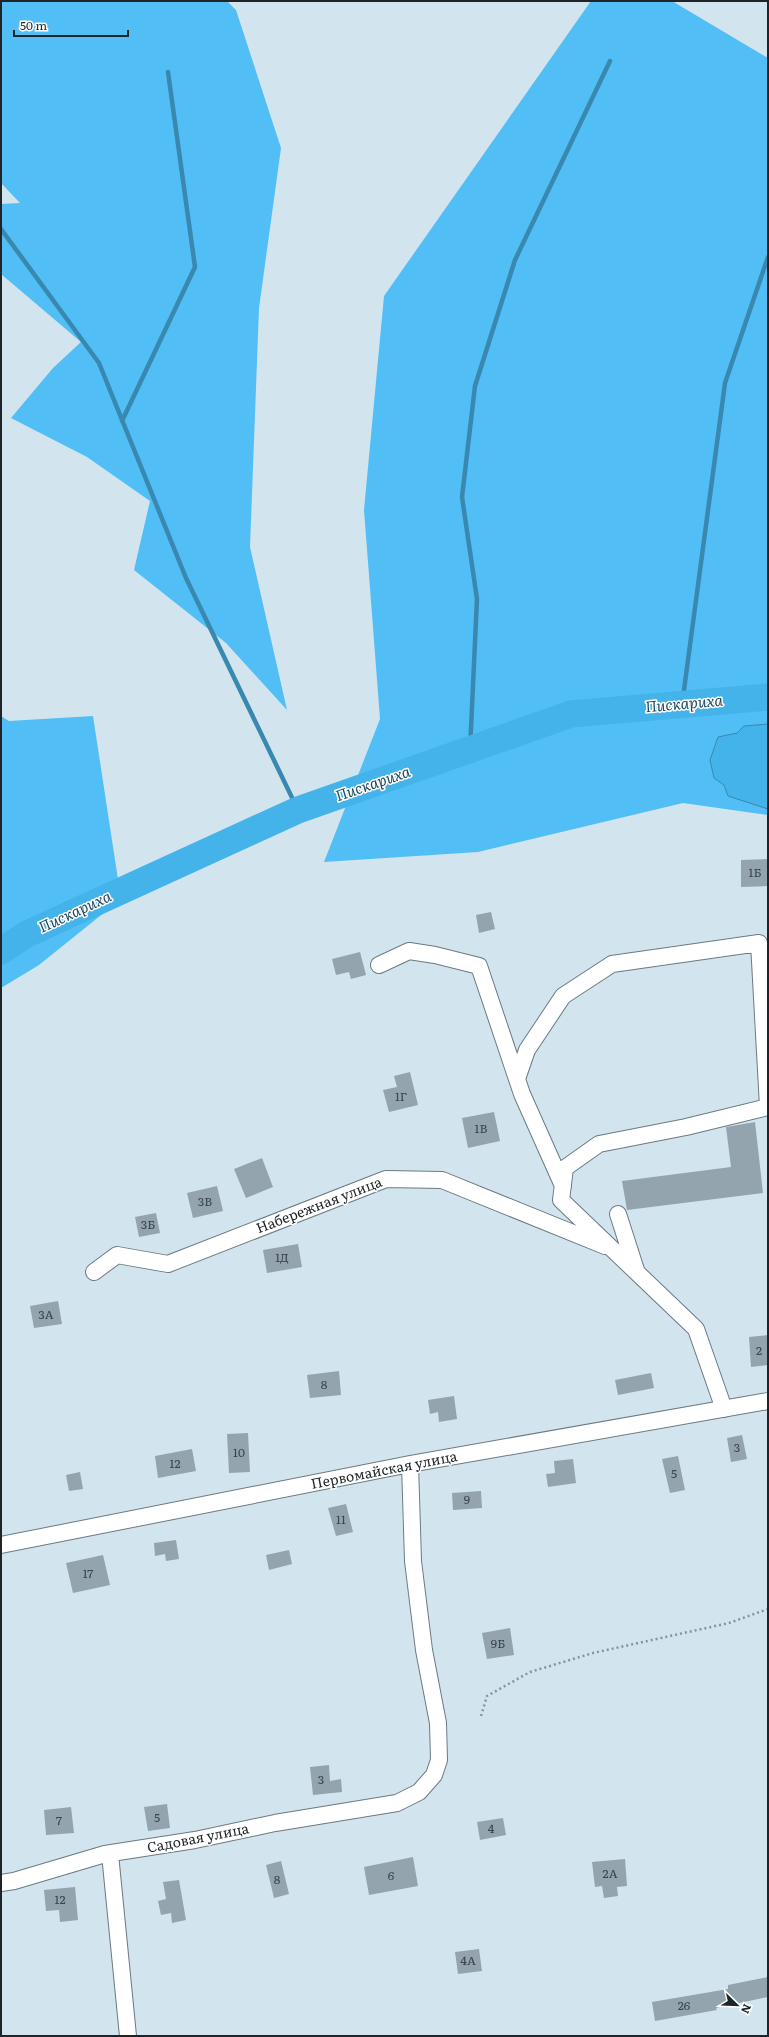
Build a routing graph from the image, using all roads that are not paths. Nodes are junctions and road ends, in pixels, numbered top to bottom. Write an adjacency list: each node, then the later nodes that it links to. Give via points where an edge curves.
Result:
1 (379, 965): 2 (street, via 409,951 479,966)
2 (517, 1079): 3 (street); 3 (street, via 526,1050 563,996 612,964 759,943 768,1107 599,1144 565,1168)
3 (563, 1186): 5 (street, via 561,1200)
4 (618, 1214): 6 (street)
5 (614, 1250): 6 (street); 7 (street, Набережная улица, via 442,1180 386,1178 168,1264 117,1255)
6 (636, 1271): 9 (street, via 696,1329)
7 (94, 1272)
8 (768, 1401): 9 (street, Первомайская улица)
9 (724, 1409): 10 (street, Первомайская улица)
10 (410, 1464): 11 (street, Первомайская улица); 12 (street, Садовая улица, via 413,1562 424,1650 438,1723 439,1760 434,1775 419,1792 397,1803)
11 (1, 1545)
12 (110, 1854): 13 (street, Садовая улица); 14 (street)
13 (1, 1883)
14 (128, 2036)

